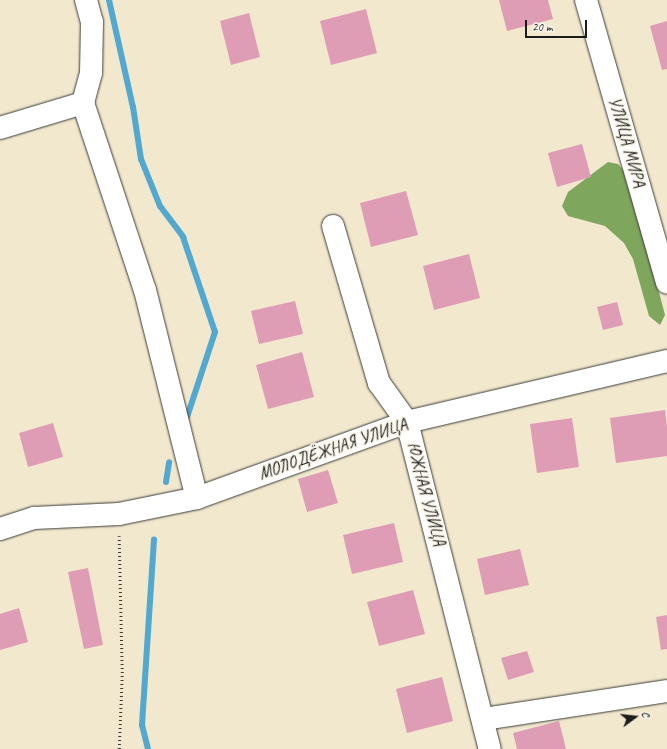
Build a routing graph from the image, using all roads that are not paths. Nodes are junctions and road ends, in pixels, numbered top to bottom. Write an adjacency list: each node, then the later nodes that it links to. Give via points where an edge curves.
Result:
1 (86, 0): 3 (street, via 92,22 91,73)
2 (586, 0): 6 (street, УЛИЦА МИРА)
3 (83, 103): 4 (street); 9 (street, via 146,290)
4 (0, 128)
5 (333, 226): 8 (street, ЮЖНАЯ УЛИЦА, via 379,382)
6 (667, 283)
7 (667, 361): 8 (street, МОЛОДЁЖНАЯ УЛИЦА)
8 (407, 422): 9 (street, МОЛОДЁЖНАЯ УЛИЦА); 12 (street, ЮЖНАЯ УЛИЦА)
9 (196, 498): 10 (street, МОЛОДЁЖНАЯ УЛИЦА, via 119,514 34,518)
10 (0, 529)
11 (667, 691): 12 (street)
12 (484, 719): 13 (street, ЮЖНАЯ УЛИЦА)
13 (490, 749)

